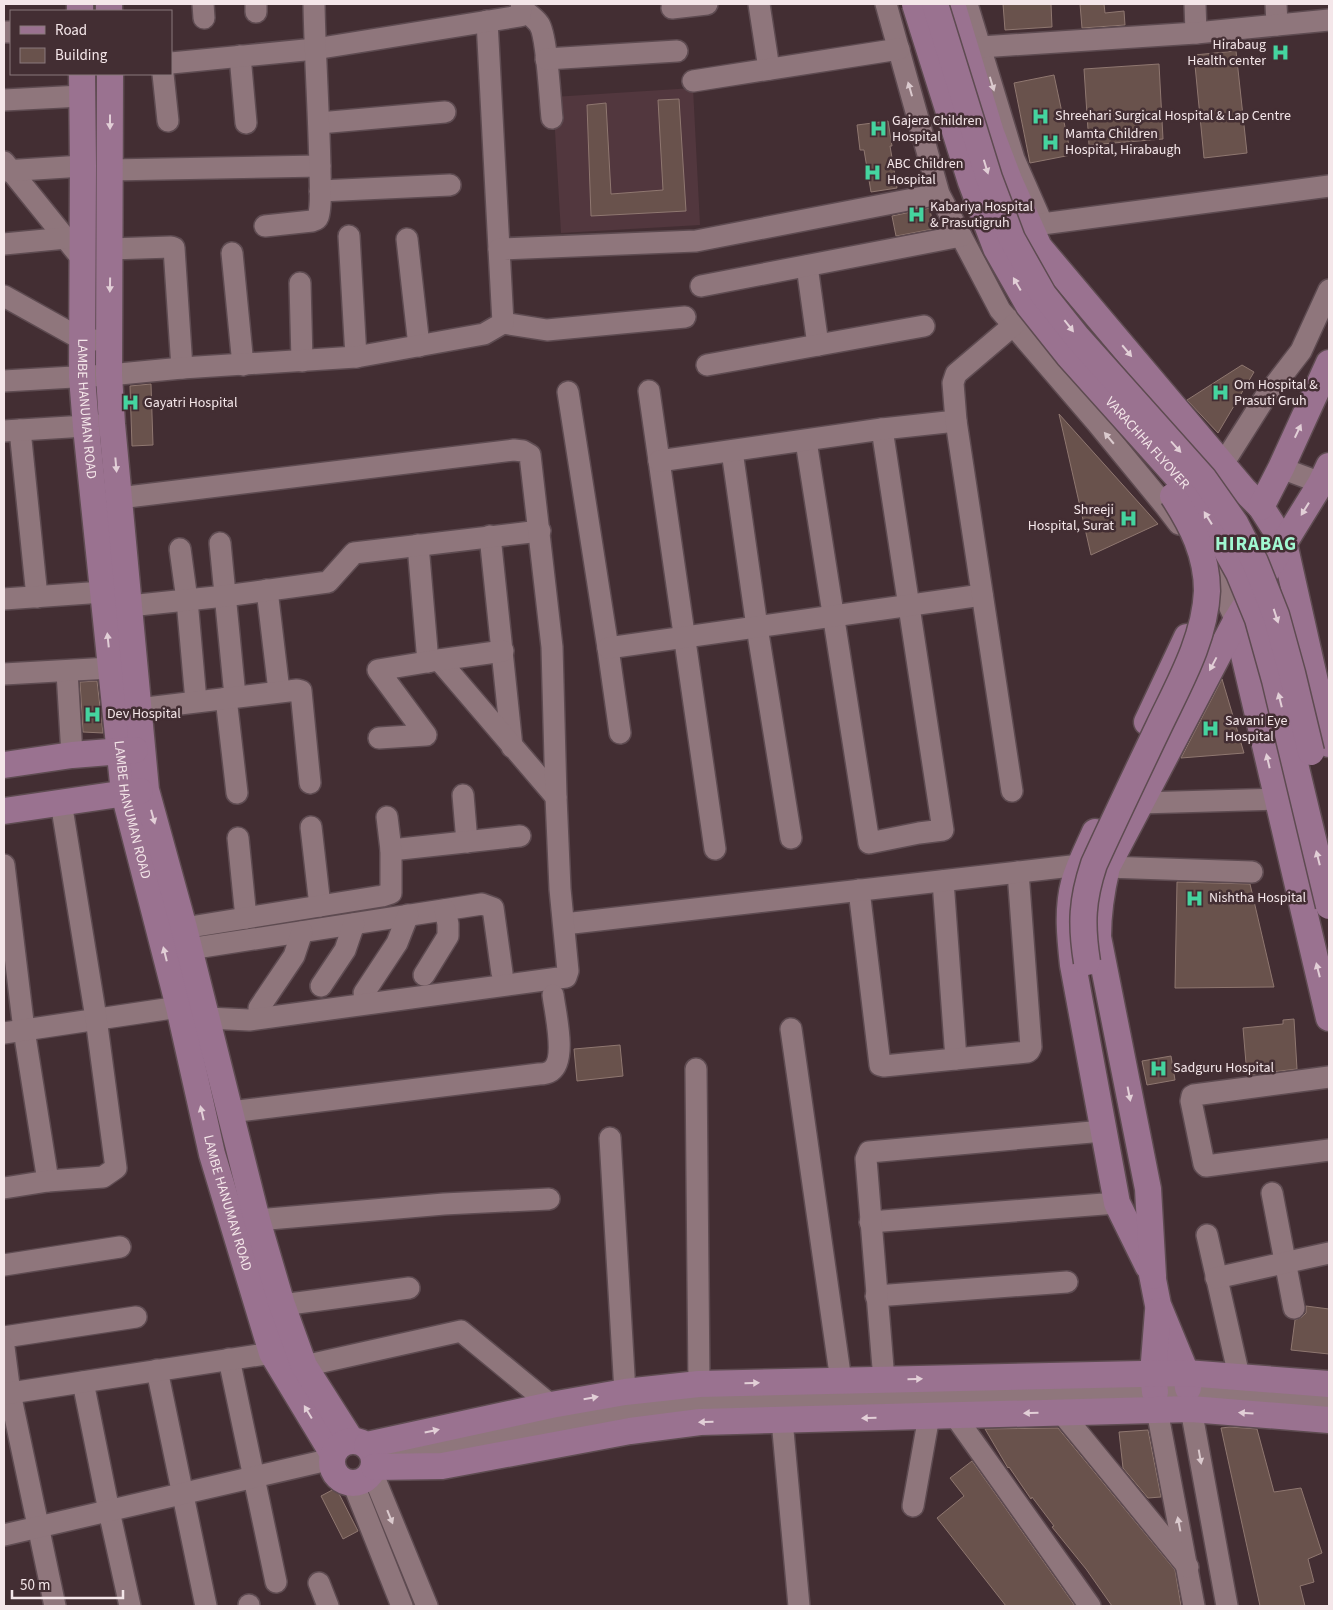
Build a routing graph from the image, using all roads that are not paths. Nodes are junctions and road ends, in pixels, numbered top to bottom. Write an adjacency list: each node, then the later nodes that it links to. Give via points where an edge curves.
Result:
1 (314, 4): 18 (street)
2 (707, 4): 12 (street)
3 (759, 4): 24 (street)
4 (886, 4): 19 (street)
5 (915, 4): 70 (main road, VARACHHA FLYOVER, one-way to 5, bridge, via 1029,306 996,248 971,182)
6 (935, 4): 146 (main road, VARACHHA FLYOVER, one-way to 146, bridge, via 989,178 1012,239 1043,294 1204,479 1235,523 1256,562 1276,615 1292,673)
7 (952, 4): 44 (main road, via 1009,180)
8 (967, 4): 17 (street)
9 (1195, 4): 16 (street)
10 (1276, 4): 15 (street)
11 (522, 6): 14 (street, via 520,16); 22 (street, via 540,26)
12 (672, 8)
13 (1329, 20): 15 (street)
14 (487, 22): 18 (street); 51 (street)
15 (1277, 25): 16 (street)
16 (1196, 33): 17 (street)
17 (981, 47): 44 (street, one-way to 44, via 1014,159)
18 (315, 49): 21 (street); 34 (street)
19 (898, 49): 24 (street); 42 (street, one-way to 19)
20 (677, 51): 22 (street)
21 (240, 56): 23 (street); 33 (street)
22 (546, 59): 31 (street)
23 (172, 62)
24 (769, 69): 27 (street)
25 (110, 75): 38 (main road, LAMBE HANUMAN ROAD, one-way to 38)
26 (163, 75): 32 (street)
27 (693, 82)
28 (82, 85): 29 (street); 35 (main road, LAMBE HANUMAN ROAD)
29 (4, 100)
30 (445, 112): 34 (street)
31 (552, 118)
32 (168, 121)
33 (246, 123)
34 (319, 123): 36 (street)
35 (83, 166): 37 (street); 53 (main road, LAMBE HANUMAN ROAD)
36 (320, 166): 38 (street); 41 (street)
37 (6, 168): 47 (street)
38 (110, 170): 50 (main road, LAMBE HANUMAN ROAD)
39 (450, 185): 41 (street)
40 (1329, 186): 44 (street)
41 (320, 191): 43 (street, via 315,220)
42 (939, 194): 46 (street); 51 (street, via 696,241)
43 (265, 226)
44 (1041, 235): 56 (main road)
45 (348, 236): 71 (street)
46 (961, 236): 54 (street); 64 (street, via 1000,310)
47 (66, 238): 49 (street); 53 (street)
48 (406, 239): 69 (street)
49 (4, 244)
50 (110, 249): 67 (main road, LAMBE HANUMAN ROAD, one-way to 67); 76 (street, via 174,248)
51 (499, 249): 63 (street)
52 (232, 253): 74 (street)
53 (83, 260): 66 (main road, LAMBE HANUMAN ROAD)
54 (806, 266): 57 (street); 68 (street)
55 (300, 283): 72 (street)
56 (1069, 283): 64 (street); 90 (main road, one-way to 90)
57 (701, 286)
58 (1329, 290): 90 (street, via 1301,351 1264,399)
59 (4, 296): 60 (street)
60 (26, 309): 61 (street); 66 (street)
61 (4, 311)
62 (685, 317): 63 (street, via 546,330)
63 (503, 323): 69 (street, via 484,334)
64 (1013, 325): 82 (street, via 956,374 953,384); 101 (street, one-way to 64, via 1166,507)
65 (924, 326): 68 (street)
66 (83, 340): 67 (street); 78 (main road, LAMBE HANUMAN ROAD)
67 (109, 340): 77 (main road, LAMBE HANUMAN ROAD)
68 (818, 345): 75 (street)
69 (419, 346): 71 (street)
70 (1068, 355): 161 (main road, VARACHHA FLYOVER, one-way to 70, bridge, via 1275,680 1258,619 1239,573 1191,492); 201 (main road, bridge, via 1162,480 1190,524 1205,567 1205,610 1189,661 1094,864 1086,885 1083,909 1087,962 1130,1193)
71 (356, 357): 72 (street)
72 (302, 361): 74 (street)
73 (1329, 363): 91 (main road, one-way to 73)
74 (243, 365): 76 (street)
75 (707, 365)
76 (182, 368): 77 (street)
77 (109, 375): 78 (street); 83 (main road, LAMBE HANUMAN ROAD)
78 (82, 377): 79 (street); 84 (main road, LAMBE HANUMAN ROAD)
79 (4, 381)
80 (649, 391): 89 (street)
81 (568, 392): 115 (street)
82 (956, 421): 85 (street); 104 (street)
83 (112, 424): 84 (street); 93 (main road, LAMBE HANUMAN ROAD, one-way to 93)
84 (86, 426): 86 (street); 103 (main road, LAMBE HANUMAN ROAD)
85 (882, 429): 87 (street); 110 (street)
86 (12, 430): 106 (street)
87 (806, 441): 88 (street); 111 (street)
88 (732, 451): 89 (street); 113 (street)
89 (659, 460): 114 (street)
90 (1223, 464): 94 (main road)
91 (1281, 468): 92 (street); 94 (main road)
92 (1327, 476): 97 (main road, one-way to 97)
93 (119, 498): 95 (street, via 517,450 530,455); 109 (main road, LAMBE HANUMAN ROAD)
94 (1261, 507): 97 (main road)
95 (540, 531): 96 (street); 139 (street, via 552,647)
96 (490, 536): 99 (street); 116 (street)
97 (1284, 543): 112 (main road); 127 (main road)
98 (220, 544): 105 (street)
99 (418, 545): 102 (street, via 354,553 328,582); 117 (street)
100 (180, 549): 108 (street)
101 (1216, 578): 112 (street); 154 (main road)
102 (267, 590): 105 (street); 121 (street)
103 (103, 592): 106 (street); 118 (main road, LAMBE HANUMAN ROAD, one-way to 103)
104 (982, 595): 110 (street); 134 (street)
105 (225, 596): 108 (street); 122 (street)
106 (37, 597): 107 (street)
107 (4, 599)
108 (187, 600): 109 (street); 123 (street)
109 (129, 606): 124 (main road, LAMBE HANUMAN ROAD)
110 (908, 606): 111 (street); 111 (street, via 943,830 869,843)
111 (834, 617): 113 (street)
112 (1236, 621): 140 (main road, one-way to 112); 142 (main road, one-way to 142)
113 (757, 627): 114 (street); 149 (street)
114 (684, 636): 115 (street); 151 (street)
115 (608, 648): 125 (street)
116 (503, 651): 117 (street); 128 (street)
117 (434, 661): 126 (street, via 378,670 426,735); 128 (street)
118 (110, 668): 119 (street); 129 (main road, LAMBE HANUMAN ROAD)
119 (67, 672): 120 (street); 130 (street)
120 (4, 674)
121 (279, 691): 122 (street); 133 (street, via 301,691)
122 (230, 697): 123 (street); 136 (street)
123 (196, 701): 124 (street)
124 (138, 709): 129 (main road, LAMBE HANUMAN ROAD)
125 (620, 733)
126 (380, 738)
127 (1329, 744)
128 (512, 747): 139 (street)
129 (120, 751): 130 (main road); 132 (main road, via 88,764); 135 (main road, LAMBE HANUMAN ROAD)
130 (72, 755): 131 (main road)
131 (4, 765)
132 (4, 778)
133 (310, 783)
134 (1012, 791)
135 (128, 793): 138 (main road, via 93,785); 141 (main road); 168 (main road, LAMBE HANUMAN ROAD, one-way to 168); 174 (main road, LAMBE HANUMAN ROAD, one-way to 135)
136 (237, 793)
137 (463, 795): 150 (street)
138 (4, 797)
139 (556, 797): 166 (street)
140 (1277, 799): 142 (street); 178 (main road, one-way to 140)
141 (61, 802): 143 (main road); 176 (street)
142 (1140, 803): 155 (main road)
143 (4, 811)
144 (387, 817): 152 (street)
145 (311, 827): 160 (street)
146 (1329, 830)
147 (520, 836): 150 (street)
148 (238, 838): 164 (street)
149 (791, 838)
150 (467, 842): 152 (street)
151 (716, 849)
152 (391, 850): 160 (street, via 390,893)
153 (4, 865): 180 (street)
154 (1080, 865): 155 (street); 156 (street); 186 (main road, via 1073,884 1070,933)
155 (1107, 867): 157 (street); 201 (main road, one-way to 201, via 1098,911 1098,937 1148,1189)
156 (1018, 872): 158 (street); 182 (street, via 1030,1049 1027,1052)
157 (1252, 872)
158 (943, 880): 159 (street); 182 (street)
159 (859, 890): 166 (street); 182 (street, via 880,1065)
160 (320, 906): 164 (street)
161 (1329, 906)
162 (445, 910): 163 (street); 169 (street, via 482,904 493,908); 170 (street, via 448,936)
163 (408, 915): 165 (street); 172 (street, via 397,943)
164 (246, 918): 168 (street)
165 (354, 924): 167 (street); 171 (street, via 345,950)
166 (564, 924): 177 (street, via 566,977 249,1020)
167 (302, 932): 168 (street); 175 (street, via 294,956)
168 (186, 939): 177 (main road, LAMBE HANUMAN ROAD)
169 (502, 972)
170 (424, 975)
171 (320, 986)
172 (364, 993)
173 (553, 995): 185 (street, via 560,1048 550,1072)
174 (178, 1007): 176 (street); 177 (street); 212 (main road, LAMBE HANUMAN ROAD, one-way to 174, via 212,1154)
175 (259, 1008)
176 (96, 1018): 180 (street); 189 (street, via 116,1168 103,1177)
177 (207, 1018): 185 (main road, LAMBE HANUMAN ROAD)
178 (1329, 1018)
179 (791, 1029): 218 (street)
180 (24, 1030): 181 (street); 189 (street)
181 (4, 1033)
182 (956, 1058)
183 (696, 1069): 220 (street)
184 (1329, 1077): 188 (street, via 1194,1095 1191,1101 1206,1166)
185 (230, 1112): 194 (main road, LAMBE HANUMAN ROAD)
186 (1103, 1131): 193 (main road); 195 (street, via 869,1152 866,1159)
187 (610, 1138): 224 (street)
188 (1329, 1150)
189 (48, 1182): 190 (street)
190 (4, 1188)
191 (1272, 1193): 199 (street)
192 (549, 1199): 194 (street, via 444,1204)
193 (1117, 1203): 195 (street); 201 (main road)
194 (257, 1220): 206 (main road, LAMBE HANUMAN ROAD)
195 (870, 1222): 205 (street)
196 (1207, 1235): 202 (street)
197 (120, 1247): 200 (street)
198 (1329, 1253): 199 (street)
199 (1285, 1263): 202 (street); 208 (street)
200 (4, 1265)
201 (1153, 1276): 207 (main road)
202 (1216, 1278): 216 (street)
203 (1067, 1282): 205 (street)
204 (409, 1288): 206 (street)
205 (876, 1296): 217 (street)
206 (282, 1305): 214 (main road, LAMBE HANUMAN ROAD)
207 (1158, 1305): 222 (main road); 223 (main road)
208 (1294, 1308)
209 (136, 1317): 210 (street)
210 (4, 1337)
211 (4, 1347): 225 (street)
212 (272, 1353): 213 (street); 214 (street); 233 (main road, LAMBE HANUMAN ROAD, one-way to 212)
213 (229, 1360): 215 (street); 234 (street)
214 (301, 1360): 227 (street, via 460,1331); 233 (main road, LAMBE HANUMAN ROAD)
215 (157, 1370): 219 (street); 235 (street)
216 (1239, 1376): 221 (main road); 223 (main road)
217 (884, 1380): 218 (main road); 222 (main road, one-way to 222)
218 (841, 1381): 220 (main road, one-way to 218)
219 (83, 1382): 225 (street); 237 (street)
220 (699, 1384): 224 (main road)
221 (1329, 1384)
222 (1155, 1391): 223 (main road); 223 (main road); 228 (main road); 233 (street, via 699,1404 609,1416 437,1449); 240 (street, one-way to 222)
223 (1189, 1391): 226 (street); 232 (main road, one-way to 223); 252 (street, one-way to 252)
224 (625, 1392): 227 (main road, one-way to 224)
225 (7, 1394): 238 (street)
226 (1329, 1403)
227 (551, 1405): 233 (main road, one-way to 227)
228 (1061, 1412): 230 (main road, one-way to 230); 240 (street)
229 (929, 1416): 230 (main road); 231 (main road, one-way to 231); 236 (street)
230 (955, 1416): 250 (street)
231 (782, 1420): 233 (main road, one-way to 233, via 700,1422 630,1431 442,1466); 249 (street)
232 (1329, 1420)
233 (357, 1459): 234 (street); 243 (street, LAMBE HANUMAN ROAD); 248 (street, LAMBE HANUMAN ROAD, one-way to 248)
234 (254, 1478): 235 (street); 241 (street)
235 (182, 1494): 237 (street); 246 (street)
236 (912, 1506)
237 (109, 1511): 238 (street); 245 (street)
238 (38, 1527): 239 (street); 244 (street)
239 (4, 1535)
240 (1188, 1567): 251 (street)
241 (276, 1582)
242 (319, 1583): 247 (street)
243 (397, 1605)
244 (55, 1606)
245 (130, 1606)
246 (206, 1606)
247 (328, 1606)
248 (427, 1606)
249 (799, 1606)
250 (1090, 1606)
251 (1194, 1606)
252 (1228, 1606)

